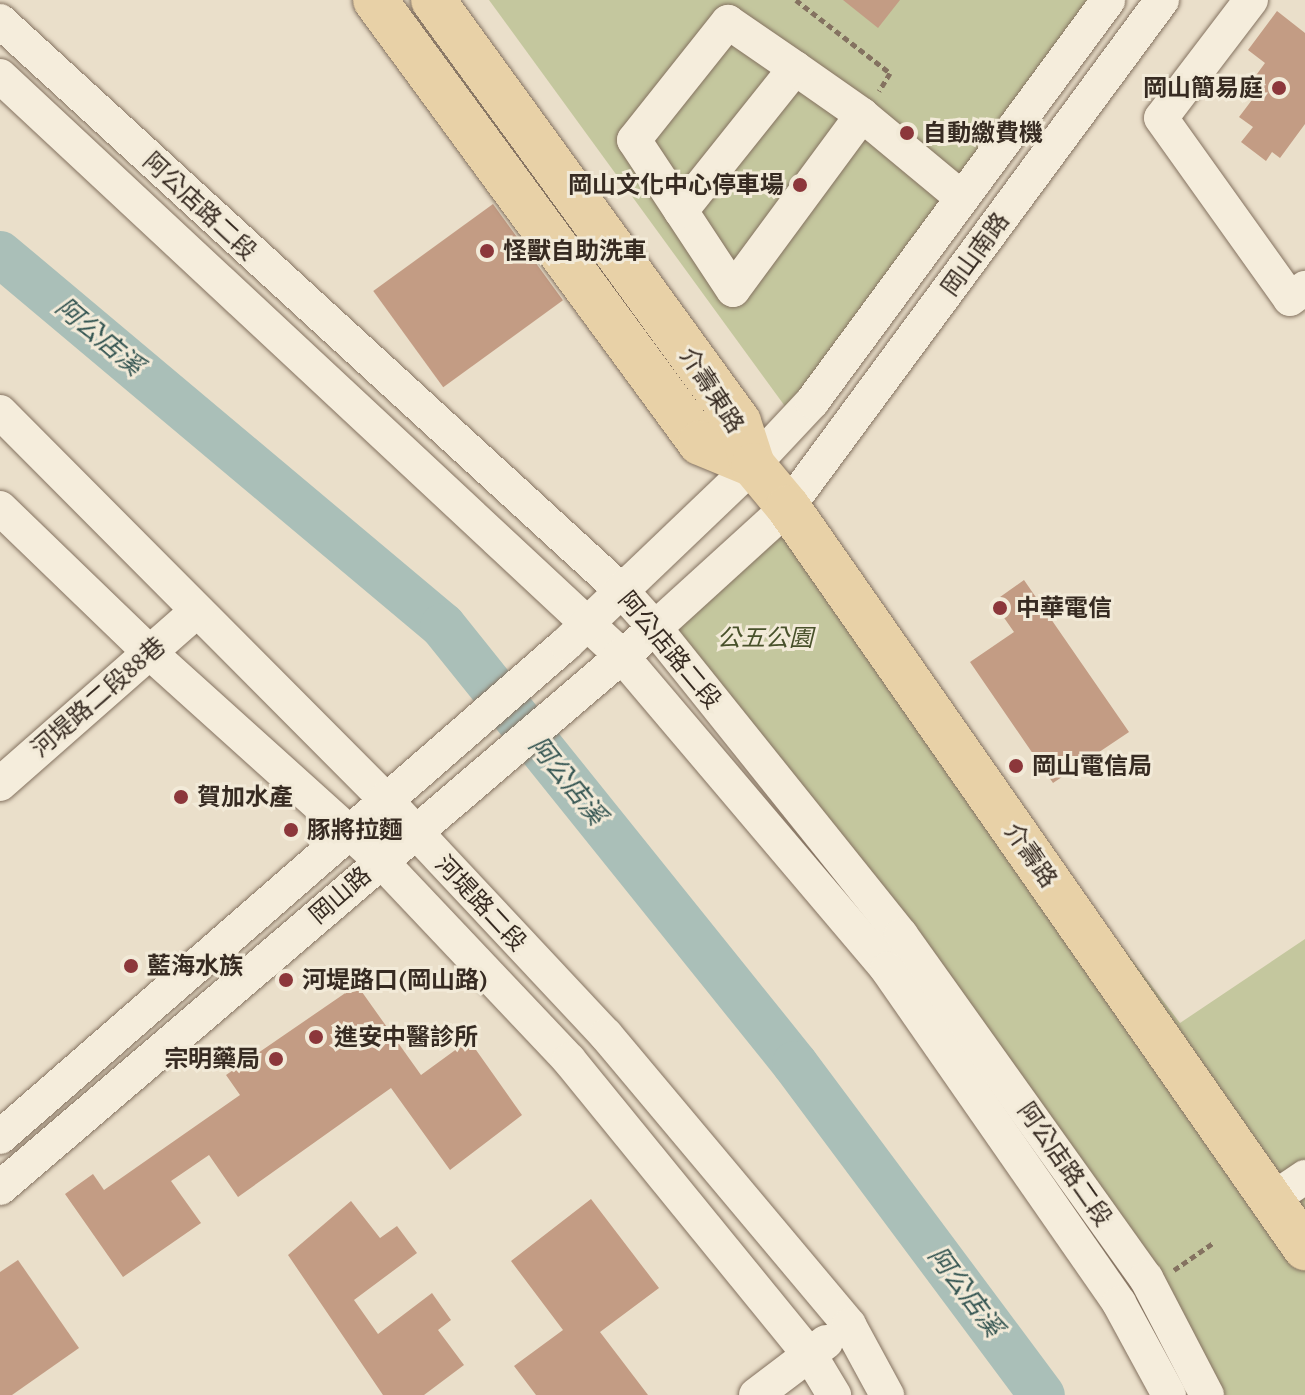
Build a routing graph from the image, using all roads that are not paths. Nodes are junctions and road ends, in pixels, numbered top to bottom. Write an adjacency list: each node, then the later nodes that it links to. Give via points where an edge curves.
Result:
1 (375, 0): 14 (main road, 介壽東路, via 700,443)
2 (433, 0): 14 (main road, 介壽東路, via 739,422)
3 (1108, 0): 10 (street, 岡山南路)
4 (1162, 0): 15 (street, 岡山南路)
5 (1239, 4): 12 (street, via 1161,118 1290,299)
6 (0, 21): 17 (street, 阿公店路二段)
7 (795, 68): 9 (street); 11 (street); 11 (street, via 728,22 718,34 634,140)
8 (0, 76): 20 (street, 阿公店路二段)
9 (857, 122): 10 (street); 11 (street, via 733,290)
10 (958, 204): 14 (street, 岡山南路, via 812,402)
11 (681, 211)
12 (1305, 288)
13 (2, 418): 18 (street, 河堤路二段)
14 (753, 465): 15 (main road, 介壽路); 17 (street, 岡山路)
15 (788, 507): 19 (street, 岡山路); 30 (main road, 介壽路)
16 (0, 508): 21 (street, 河堤路二段)
17 (621, 590): 19 (street, 阿公店路二段); 20 (street, 岡山路)
18 (197, 611): 21 (street, 河堤路二段88巷); 24 (street, 河堤路二段)
19 (655, 628): 22 (street, 岡山路); 38 (street, 阿公店路二段, via 901,935 1150,1287)
20 (577, 632): 22 (street, 阿公店路二段); 24 (street, 岡山路)
21 (148, 651): 23 (street, 河堤路二段88巷); 25 (street, 河堤路二段)
22 (621, 655): 26 (street, 岡山路); 37 (street, 阿公店路二段, via 887,969 1119,1303)
23 (0, 784)
24 (385, 799): 25 (street, 岡山路); 26 (street, 河堤路二段)
25 (346, 832): 27 (street, 河堤路二段); 28 (street, 岡山路)
26 (416, 833): 27 (street, 岡山路); 32 (street, 河堤路二段, via 606,1035)
27 (380, 860): 29 (street, 岡山路); 33 (street, 河堤路二段, via 569,1060)
28 (0, 1137)
29 (0, 1188)
30 (1288, 1188): 31 (main road, 介壽路)
31 (1305, 1248)
32 (849, 1325): 33 (street); 36 (street, 河堤路二段)
33 (810, 1355): 34 (street); 35 (street, 河堤路二段)
34 (756, 1395)
35 (834, 1395)
36 (887, 1395)
37 (1169, 1395)
38 (1207, 1395)

